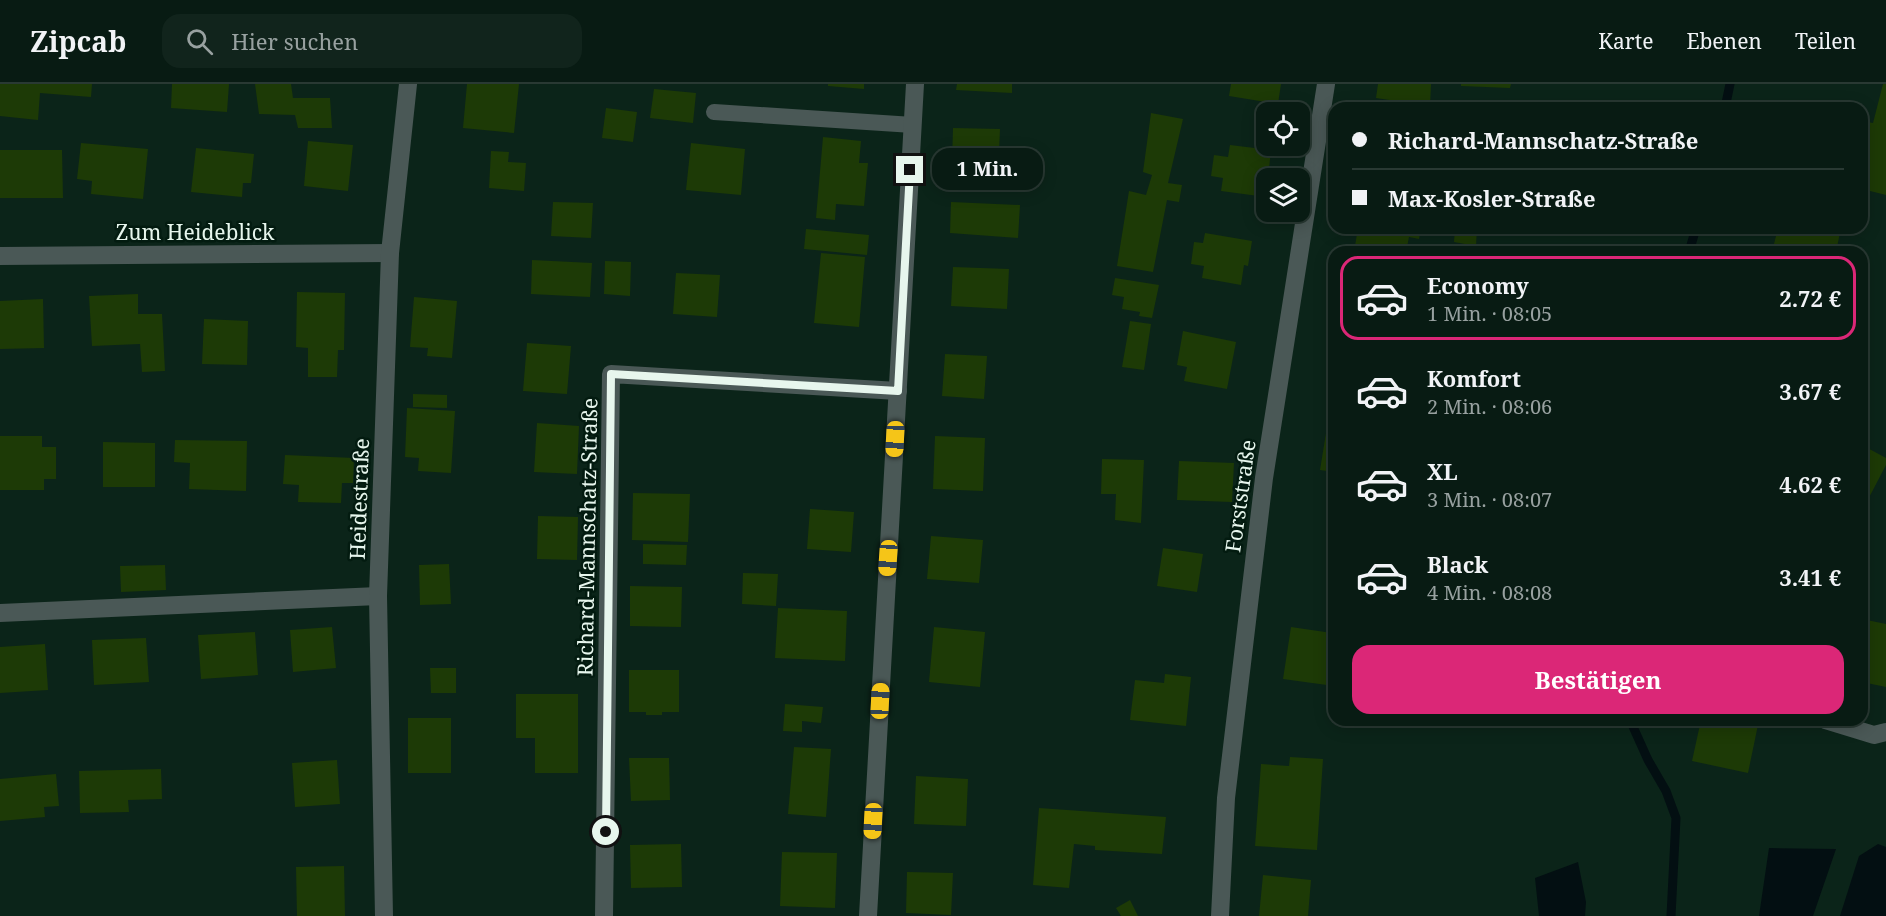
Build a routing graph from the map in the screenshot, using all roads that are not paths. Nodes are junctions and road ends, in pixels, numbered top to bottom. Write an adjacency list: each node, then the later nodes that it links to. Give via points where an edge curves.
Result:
1 (408, 84): 6 (street, Heidestraße)
2 (915, 84): 5 (street)
3 (1326, 84): 16 (street, Forststraße, via 1264,478 1226,798)
4 (714, 112): 5 (lane)
5 (913, 125): 8 (street)
6 (390, 253): 7 (street, Zum Heideblick); 9 (street, Heidestraße)
7 (0, 256)
8 (898, 391): 14 (street, Richard-Mannschatz-Straße, via 611,374); 15 (street)
9 (378, 596): 10 (street); 13 (street, Heidestraße)
10 (0, 613)
11 (1845, 726): 12 (street, via 1874,735)
12 (1886, 732)
13 (384, 916)
14 (604, 916)
15 (868, 916)
16 (1220, 916)

